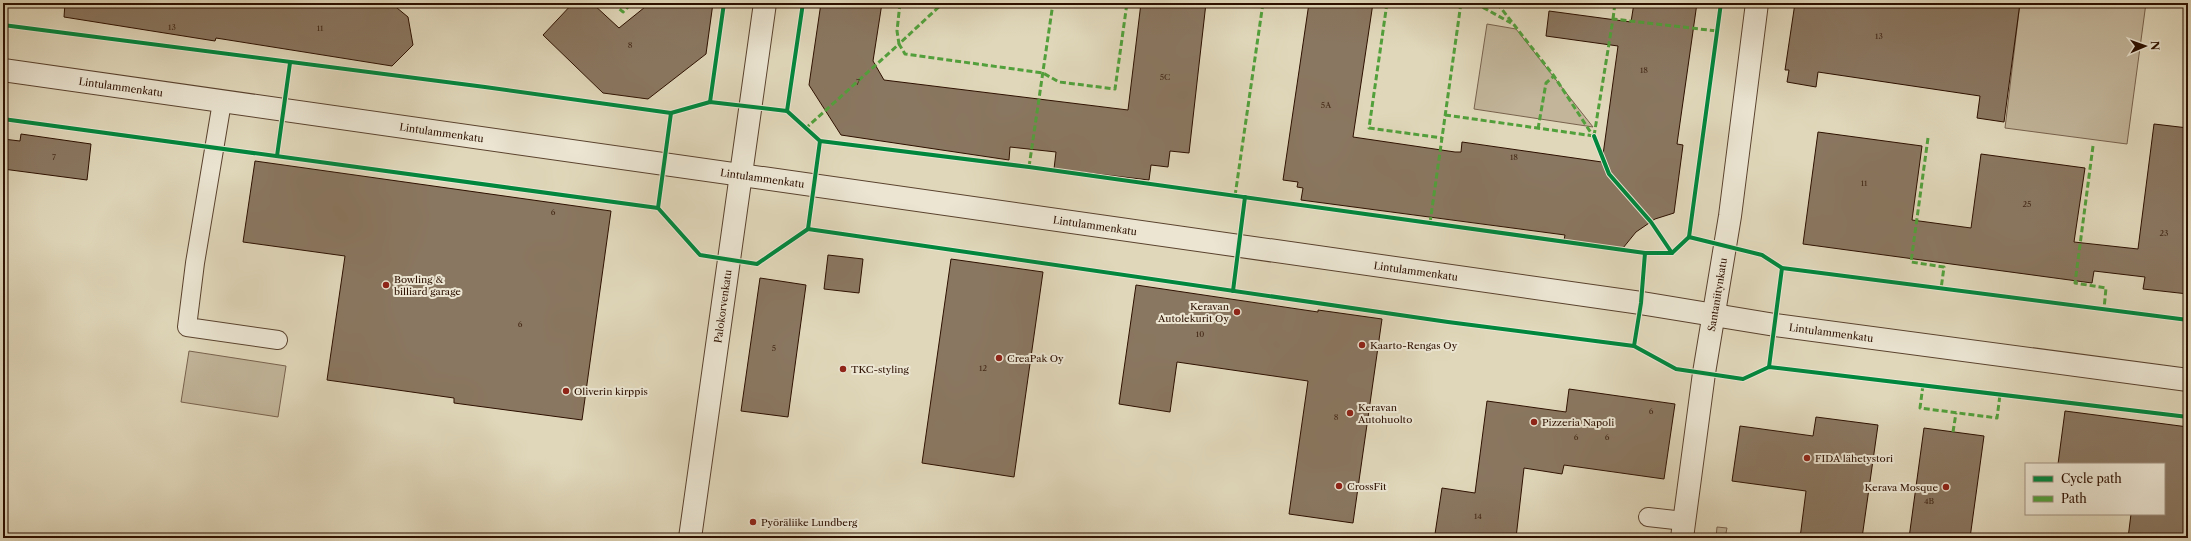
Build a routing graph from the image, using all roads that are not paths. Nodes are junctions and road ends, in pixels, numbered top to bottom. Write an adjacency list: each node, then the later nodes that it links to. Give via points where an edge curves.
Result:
1 (765, 3): 5 (street, Palokorvenkatu)
2 (1757, 3): 6 (street, Santaniitynkatu, via 1729,224)
3 (3, 70): 4 (street, Lintulammenkatu)
4 (222, 102): 5 (street, Lintulammenkatu); 7 (lane, via 187,327)
5 (741, 175): 6 (street, Lintulammenkatu); 11 (street, Palokorvenkatu)
6 (1714, 315): 8 (street, Lintulammenkatu); 10 (street, Santaniitynkatu)
7 (278, 340)
8 (2188, 380)
9 (1648, 517): 10 (lane)
10 (1683, 529)
11 (690, 538)

